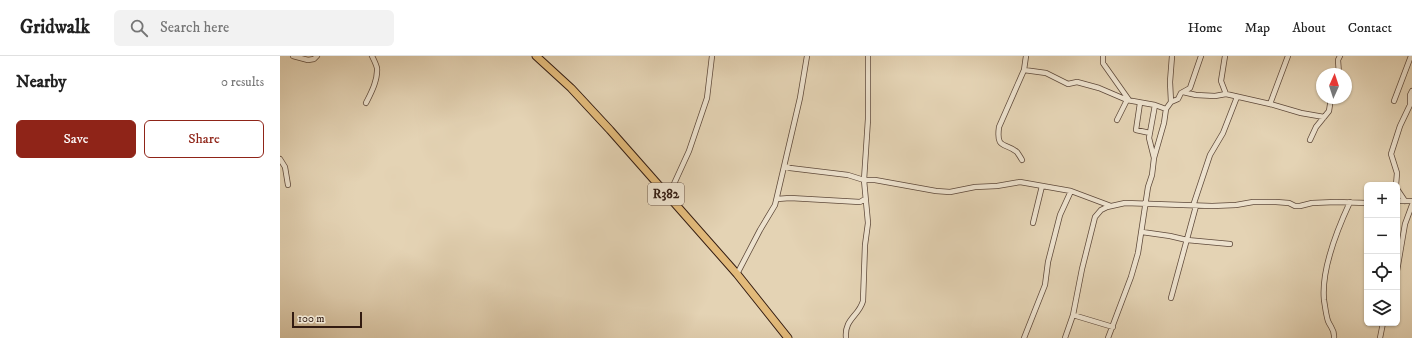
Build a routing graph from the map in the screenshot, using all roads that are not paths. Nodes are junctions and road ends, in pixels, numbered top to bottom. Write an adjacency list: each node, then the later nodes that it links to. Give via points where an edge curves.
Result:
1 (293, 56): 2 (street, via 308,60)
2 (317, 56)
3 (372, 56): 25 (street, via 376,76)
4 (536, 56): 45 (main road, R382, via 571,88)
5 (712, 56): 45 (street, via 707,98 689,151)
6 (807, 56): 38 (street)
7 (868, 56): 39 (street, via 868,119)
8 (1026, 56): 17 (street)
9 (1103, 56): 22 (street, via 1105,66)
10 (1172, 56): 24 (street)
11 (1201, 56): 19 (street, via 1190,88)
12 (1225, 56): 20 (street, via 1221,81)
13 (1288, 56): 27 (street)
14 (1340, 56): 16 (street)
15 (1411, 56): 23 (street)
16 (1339, 68)
17 (1024, 70): 22 (street, via 1046,73 1068,84 1078,82 1099,88); 37 (street, via 999,127 999,140 1002,145 1016,152)
18 (1412, 91): 40 (street, via 1410,105 1391,154 1397,173)
19 (1183, 92): 20 (street, via 1215,96); 24 (street, via 1178,99)
20 (1226, 94): 21 (street)
21 (1237, 97): 27 (street); 56 (street, via 1223,133 1210,155)
22 (1129, 101): 26 (street); 32 (street)
23 (1394, 101)
24 (1171, 102): 30 (street)
25 (366, 103)
26 (1140, 103): 29 (street); 33 (street, via 1136,130)
27 (1270, 104): 31 (street)
28 (1330, 104): 31 (street)
29 (1155, 105): 30 (street); 33 (street)
30 (1166, 109): 35 (street)
31 (1324, 117): 34 (street)
32 (1118, 120)
33 (1150, 133): 35 (street, via 1149,140)
34 (1310, 140)
35 (1154, 158): 52 (street)
36 (280, 159): 41 (street, via 286,167)
37 (1022, 160)
38 (784, 166): 39 (street, via 848,175); 46 (street)
39 (864, 180): 42 (street, via 950,192 1020,182); 47 (street)
40 (1396, 182)
41 (288, 184)
42 (1042, 186): 43 (street); 57 (street)
43 (1071, 191): 55 (street); 69 (street, via 1060,215 1045,285)
44 (1400, 194): 48 (street)
45 (668, 197): 62 (main road, R382)
46 (777, 199): 47 (street, via 860,202); 62 (street)
47 (865, 199): 68 (street, via 868,223 863,301 848,322)
48 (1405, 201): 49 (street); 51 (street)
49 (1412, 201)
50 (1350, 202): 53 (street); 56 (street, via 1300,206 1281,202); 72 (street, via 1327,262 1324,279 1325,303)
51 (1400, 202)
52 (1145, 203): 55 (street); 56 (street); 58 (street)
53 (1364, 203)
54 (1412, 205): 61 (street, via 1405,224)
55 (1113, 206): 64 (street, via 1101,210 1095,217)
56 (1194, 206): 59 (street)
57 (1033, 223)
58 (1142, 232): 59 (street); 66 (street, via 1131,277)
59 (1187, 240): 60 (street); 63 (street)
60 (1230, 244)
61 (1400, 254)
62 (737, 274): 67 (main road, R382)
63 (1171, 298)
64 (1073, 314): 66 (street); 70 (street)
65 (1382, 326): 73 (street)
66 (1112, 327): 71 (street)
67 (788, 338)
68 (846, 338)
69 (1024, 338)
70 (1065, 338)
71 (1108, 338)
72 (1334, 338)
73 (1380, 338)

